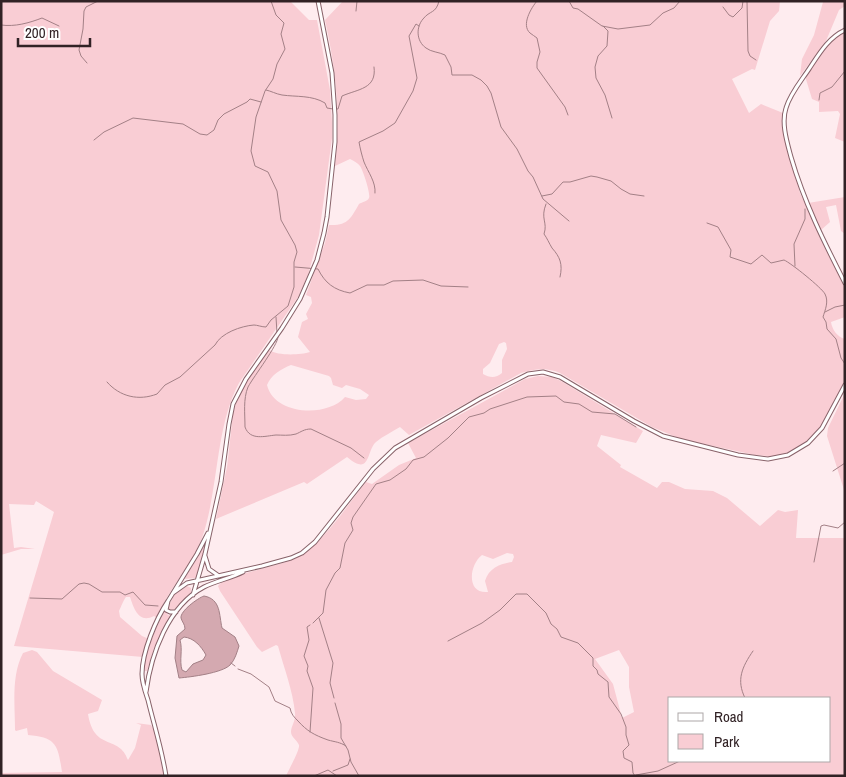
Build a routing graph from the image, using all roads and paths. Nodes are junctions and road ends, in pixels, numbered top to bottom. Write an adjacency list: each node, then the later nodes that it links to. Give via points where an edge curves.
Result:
1 (318, 1): 5 (main road, via 332,73 335,115 326,225 317,260 300,299 246,378 233,404 224,468)
2 (845, 30): 3 (main road, via 824,46 794,91 786,108 785,121 787,141 803,196)
3 (845, 283)
4 (845, 385): 7 (main road, via 822,428 808,444 788,455 768,459 738,455 663,436 560,376 543,372 528,374 395,448 364,478 315,542 302,553)
5 (211, 525): 6 (main road); 11 (main road)
6 (205, 554): 8 (main road, via 209,569); 9 (main road)
7 (246, 570): 8 (main road); 12 (main road)
8 (220, 576): 9 (main road)
9 (198, 582): 10 (main road); 12 (main road)
10 (188, 583): 11 (main road); 12 (main road, via 192,585)
11 (173, 593): 13 (main road)
12 (193, 594): 14 (main road)
13 (168, 601): 14 (main road, via 166,610); 15 (main road, via 153,633)
14 (177, 612): 16 (main road, via 162,637)
15 (142, 670): 16 (main road); 17 (main road)
16 (149, 671): 17 (main road)
17 (146, 693): 18 (main road)
18 (166, 776)

